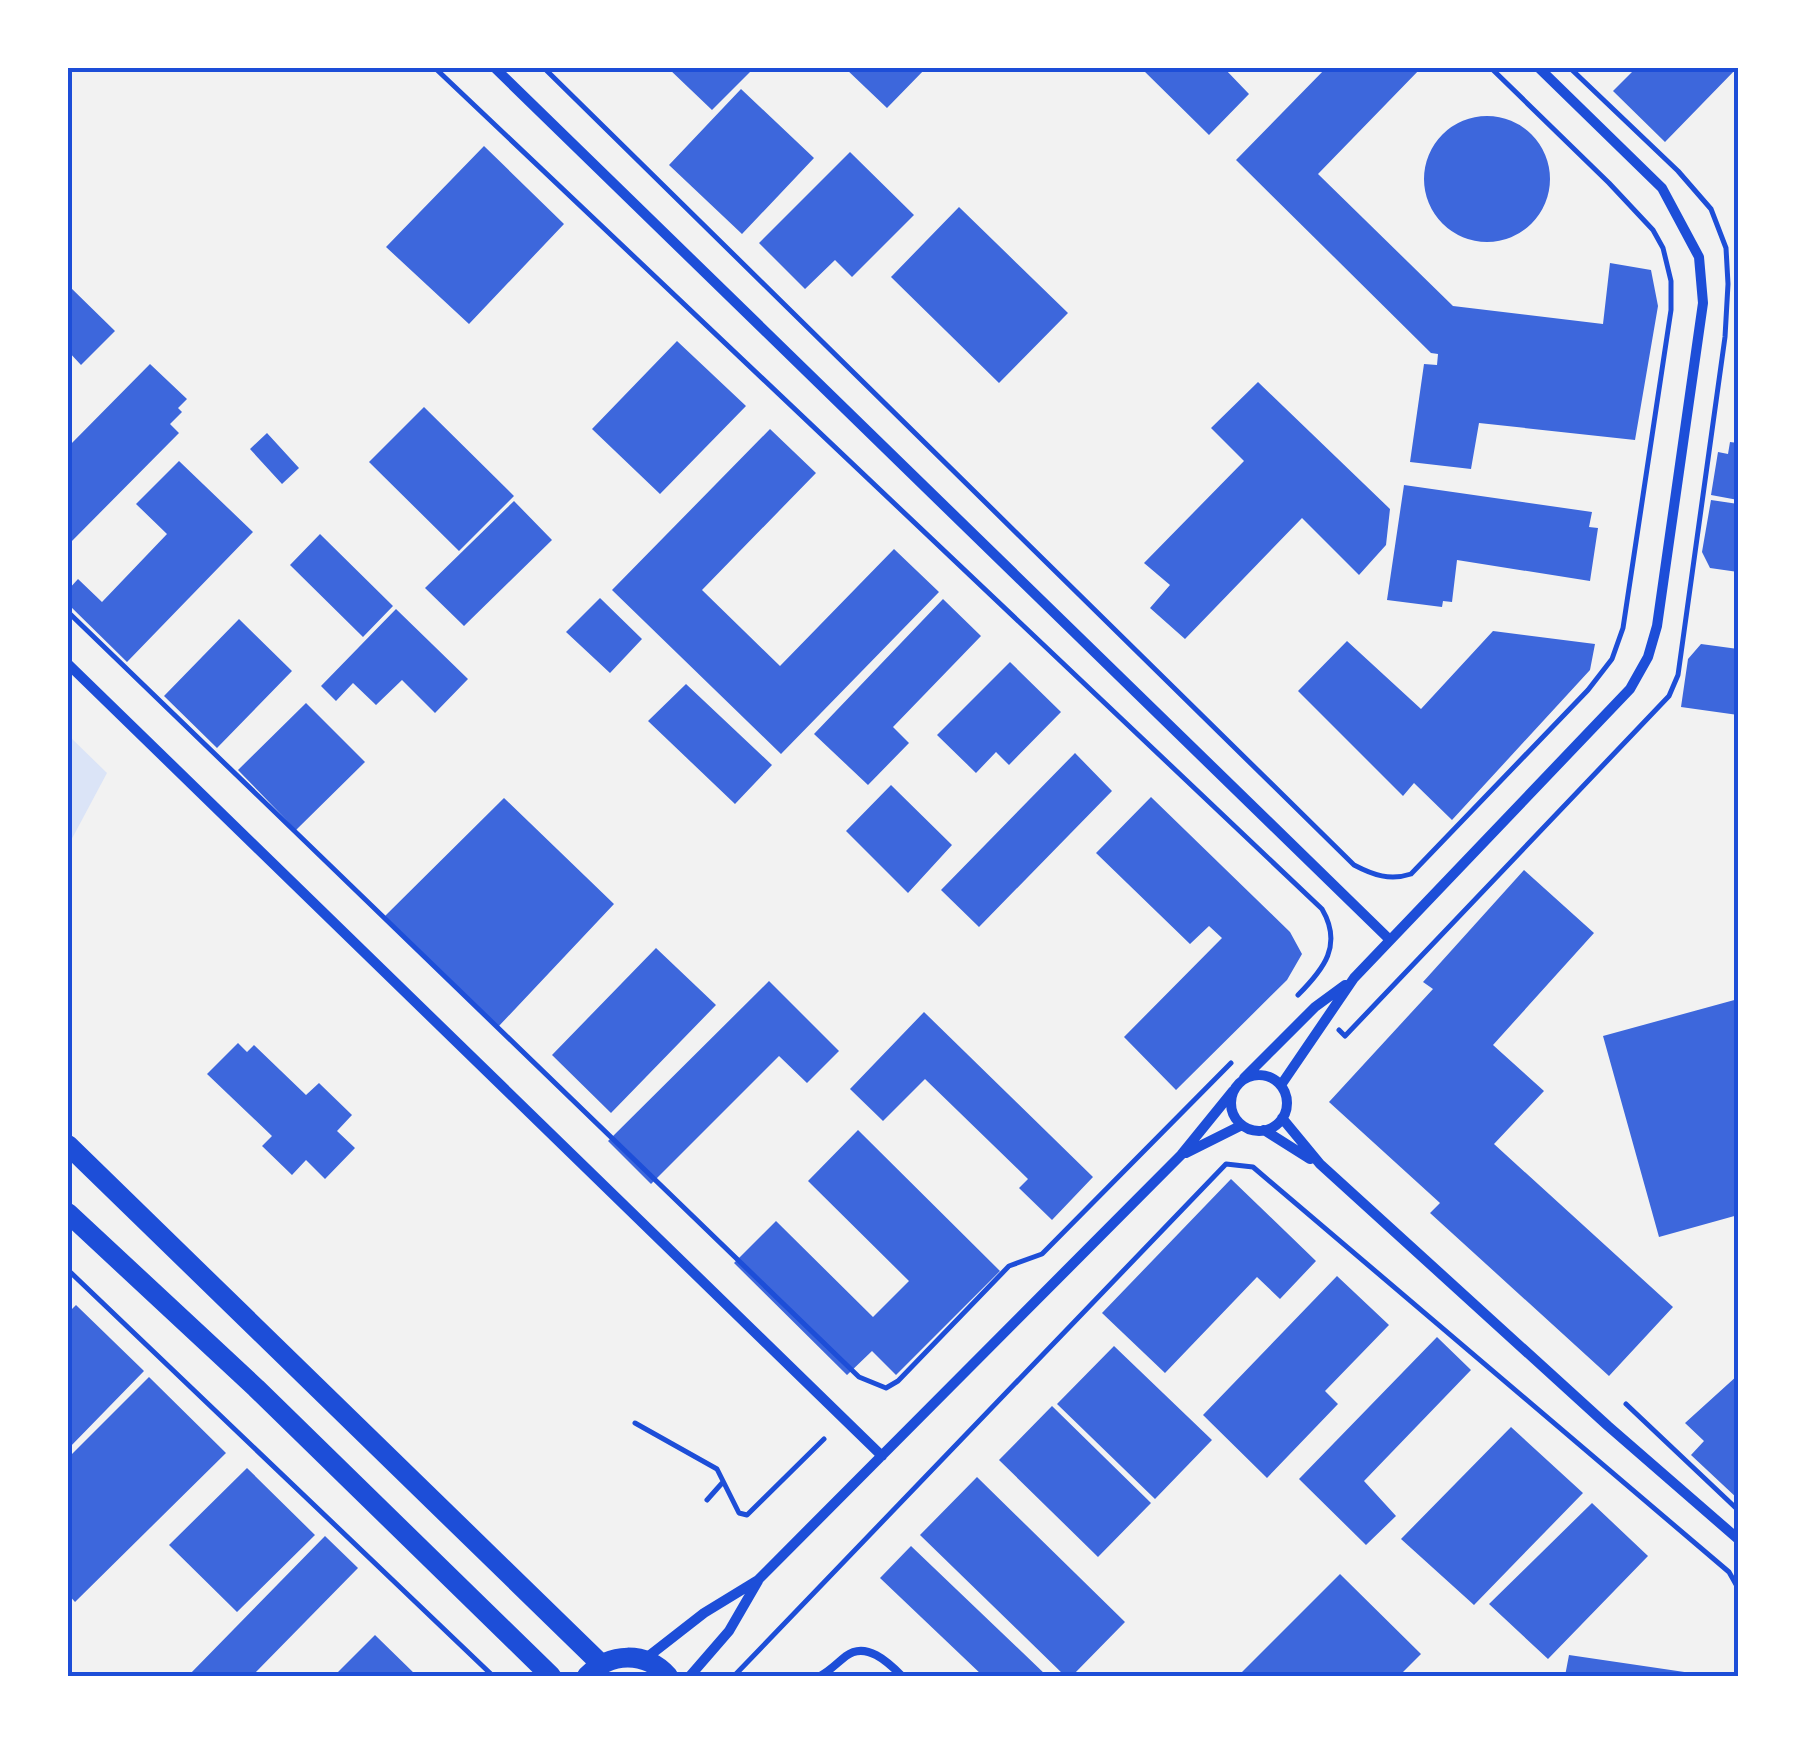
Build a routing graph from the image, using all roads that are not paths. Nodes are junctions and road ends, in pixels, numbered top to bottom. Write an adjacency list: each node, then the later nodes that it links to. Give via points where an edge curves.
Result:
1 (495, 68): 4 (street)
2 (1538, 68): 4 (street, via 1662,188 1698,258 1703,303 1657,626 1630,689)
3 (68, 664): 16 (street)
4 (1390, 940): 5 (street)
5 (1354, 978): 6 (street); 7 (street)
6 (1241, 1080): 7 (street, via 1264,1075); 8 (street)
7 (1281, 1085): 9 (street, via 1288,1103)
8 (1233, 1091): 10 (street, via 1233,1113); 13 (street)
9 (1282, 1118): 11 (street); 14 (street)
10 (1242, 1125): 11 (street); 13 (street)
11 (1264, 1130): 14 (street)
12 (68, 1145): 20 (main road)
13 (1180, 1156): 16 (street)
14 (1320, 1164): 17 (street)
15 (68, 1212): 21 (main road)
16 (882, 1456): 18 (street)
17 (1738, 1539)
18 (758, 1580): 19 (street); 23 (street, via 730,1631)
19 (645, 1660): 20 (main road, via 615,1659); 22 (main road)
20 (594, 1670)
21 (551, 1676)
22 (668, 1676)
23 (690, 1676)
24 (820, 1676): 25 (lane, via 857,1651 868,1651)
25 (902, 1676)

